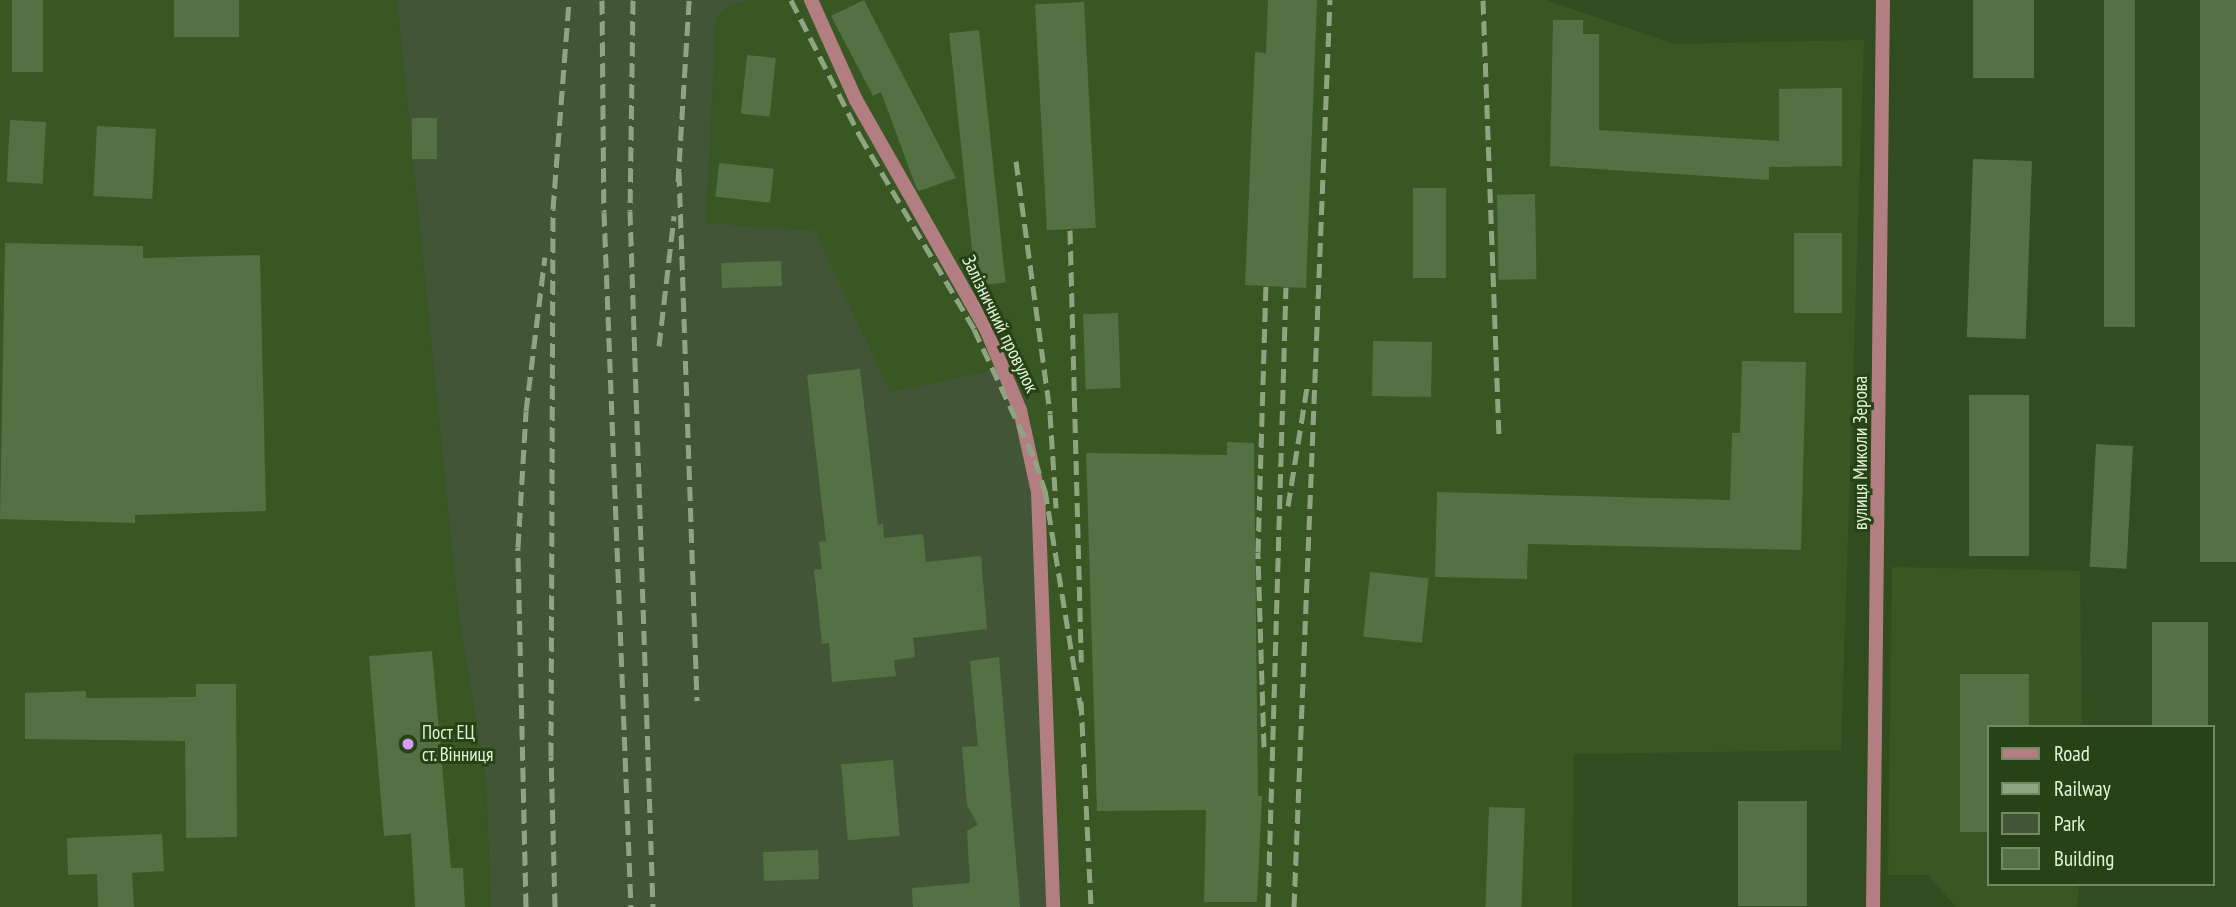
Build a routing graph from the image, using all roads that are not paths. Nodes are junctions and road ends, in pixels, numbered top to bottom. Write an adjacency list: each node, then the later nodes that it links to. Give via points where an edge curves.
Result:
1 (811, 0): 3 (street, Залізничний провулок, via 856,100 987,331 1020,410 1038,492)
2 (1884, 0): 4 (street, вулиця Миколи Зерова)
3 (1053, 907)
4 (1873, 907)

